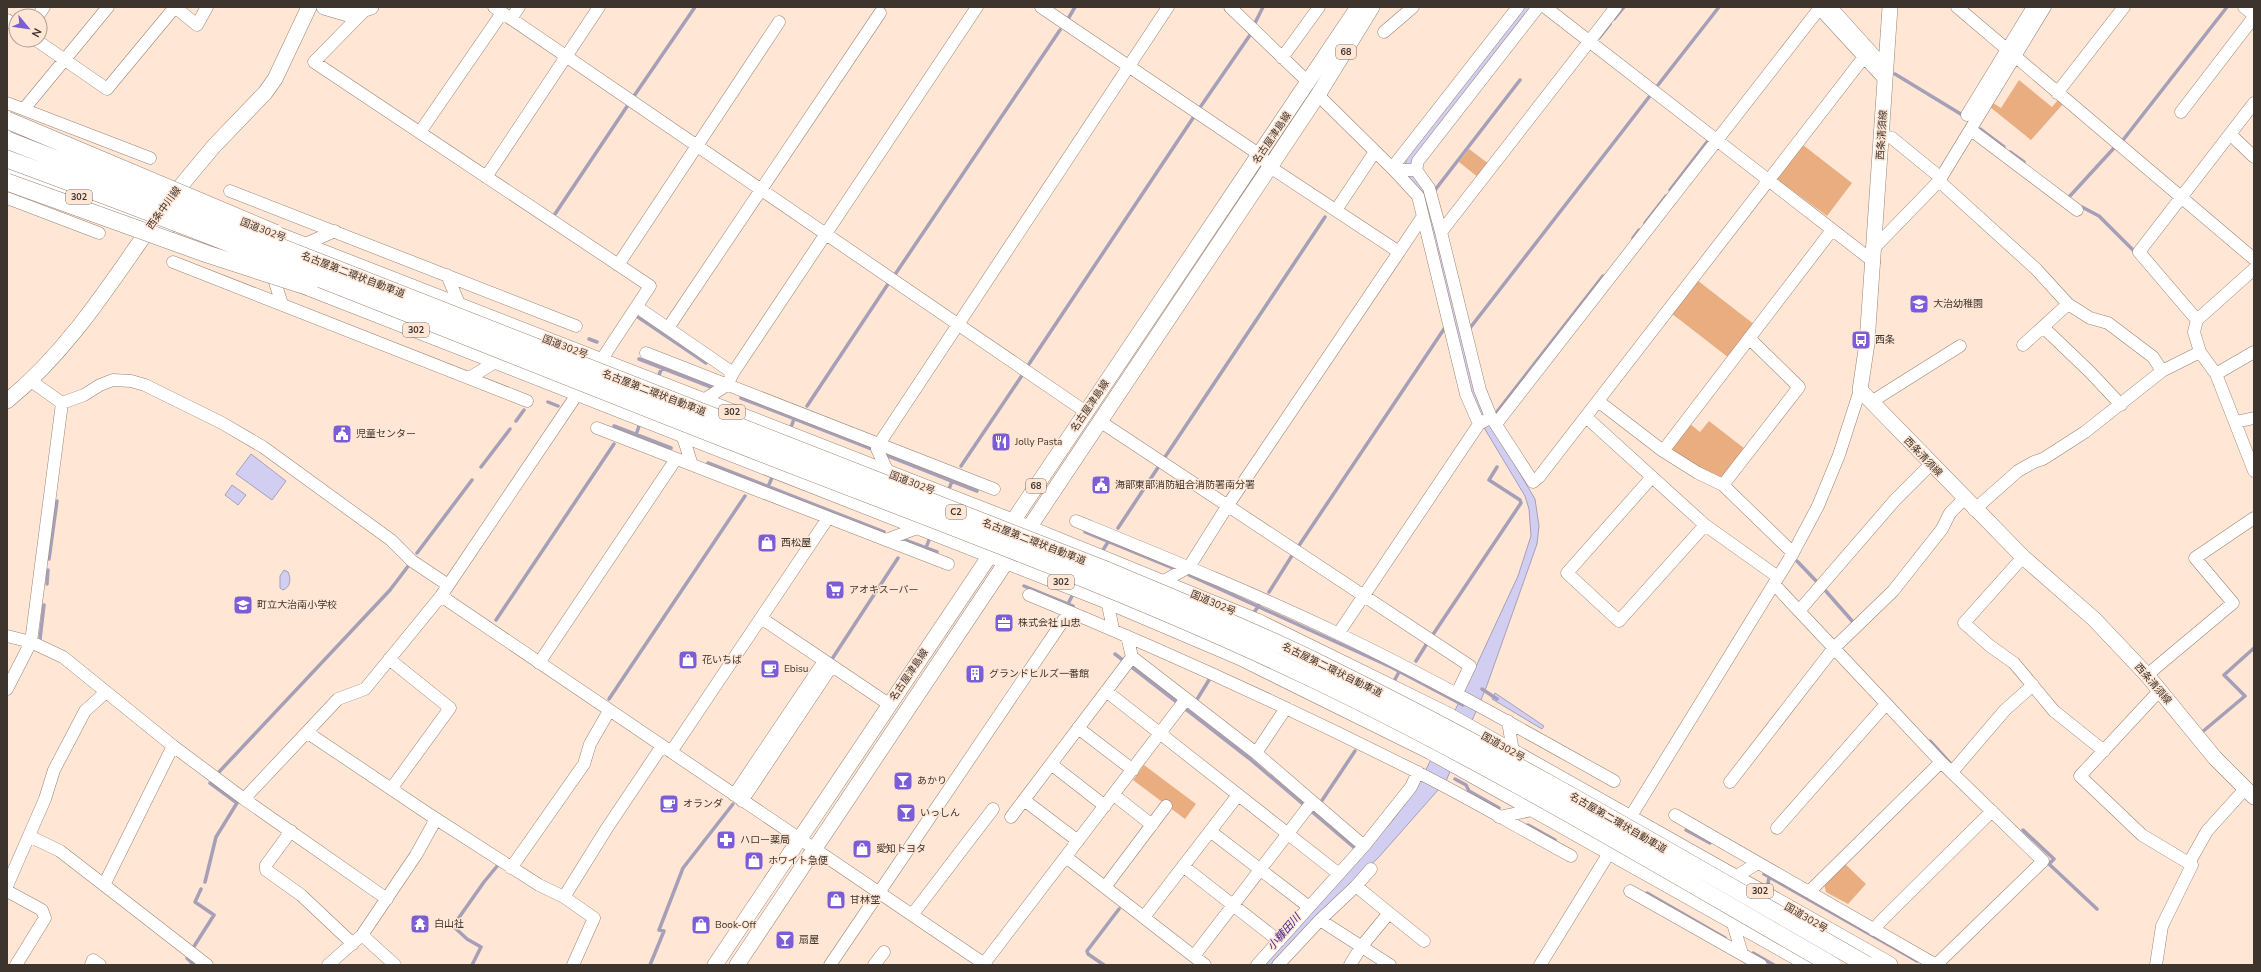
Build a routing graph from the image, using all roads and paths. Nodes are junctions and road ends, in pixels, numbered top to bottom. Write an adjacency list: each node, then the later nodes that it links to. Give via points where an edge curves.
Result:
1 (108, 7): 38 (street)
2 (175, 7): 3 (street, via 197,25); 38 (street, via 107,89)
3 (208, 7)
4 (309, 7): 72 (main road, 西条中川線, via 275,79)
5 (324, 7): 25 (main road, via 348,14)
6 (519, 7): 27 (street)
7 (599, 7): 35 (street)
8 (977, 7): 83 (street)
9 (1041, 7): 39 (street)
10 (1168, 7): 39 (street)
11 (1230, 7): 37 (street)
12 (1319, 7): 37 (street)
13 (1358, 7): 41 (main road, 名古屋津島線 / 68)
14 (1372, 7): 43 (main road, 名古屋津島線 / 68)
15 (1414, 7): 31 (street)
16 (1518, 7): 62 (street)
17 (1538, 7): 63 (street, via 1418,161)
18 (1544, 7): 32 (street)
19 (1616, 7): 32 (street)
20 (1890, 7): 40 (main road, 西条清須線)
21 (2124, 7): 42 (street)
22 (2244, 7): 29 (street)
23 (1823, 8): 36 (street); 40 (street); 53 (street)
24 (1959, 8): 34 (street)
25 (368, 9): 50 (street, via 314,62)
26 (2037, 10): 34 (street)
27 (502, 13): 35 (street); 50 (street)
28 (880, 13): 70 (street)
29 (2254, 16): 47 (street)
30 (779, 22): 54 (street)
31 (1384, 32)
32 (1589, 42): 53 (street); 81 (street)
33 (47, 48): 38 (street)
34 (2011, 53): 42 (street); 49 (street, via 1974,110)
35 (566, 56): 54 (street); 64 (street)
36 (1864, 57): 40 (street); 66 (street)
37 (1282, 58): 41 (street)
38 (64, 60): 46 (street)
39 (1129, 67): 56 (street); 99 (street)
40 (1886, 74): 52 (main road, 西条清須線)
41 (1309, 83): 56 (main road, 名古屋津島線 / 68)
42 (2058, 93): 73 (street)
43 (1318, 95): 55 (street); 61 (main road, 名古屋津島線 / 68)
44 (7, 103): 46 (street)
45 (2254, 103): 51 (street)
46 (24, 109): 58 (street)
47 (2182, 112)
48 (8, 129): 72 (highway, 国道302号 / 302); 296 (highway, 名古屋第二環状自動車道 / C2, bridge, via 496,332 1111,572 1253,632 1383,695 1493,753)
49 (1971, 130): 65 (street); 76 (street)
50 (420, 132): 64 (street)
51 (2230, 134): 57 (street); 73 (street)
52 (1882, 136): 65 (street, via 1892,138); 85 (main road, 西条清須線)
53 (1716, 140): 66 (street); 130 (street)
54 (697, 145): 70 (street); 90 (street)
55 (1374, 153): 62 (street); 75 (street)
56 (1260, 155): 61 (street); 127 (main road, 名古屋津島線 / 68)
57 (2254, 157)
58 (150, 158)
59 (7, 159): 100 (highway, 名古屋第二環状自動車道 / C2, bridge)
60 (7, 168): 68 (highway, 302)
61 (1270, 168): 75 (street); 131 (main road, 名古屋津島線 / 68)
62 (1396, 169): 63 (street); 77 (street, via 1415,190)
63 (1416, 170): 81 (street, via 1430,188)
64 (486, 177): 90 (street)
65 (1940, 180): 85 (street); 95 (street, via 2036,269)
66 (1769, 181): 79 (street); 123 (street)
67 (7, 182): 100 (highway, bridge, via 207,254)
68 (54, 186): 69 (street); 78 (highway, 302)
69 (7, 188)
70 (762, 189): 83 (street); 103 (street)
71 (230, 191): 80 (street)
72 (173, 194): 78 (main road, 西条中川線); 84 (highway, 国道302号 / 302)
73 (2182, 197): 87 (street); 98 (street, via 2139,252)
74 (7, 198): 82 (street)
75 (1336, 210): 86 (street)
76 (2077, 210)
77 (1423, 216): 86 (street); 130 (street, via 1466,394)
78 (151, 225): 92 (highway, 302); 116 (main road, 西条中川線, via 64,345)
79 (1832, 230): 89 (street); 104 (street)
80 (335, 231): 84 (street); 93 (street)
81 (1441, 232): 130 (street)
82 (99, 233)
83 (826, 233): 99 (street); 113 (street)
84 (303, 245): 96 (highway, 国道302号 / 302)
85 (1875, 247): 89 (main road, 西条清須線)
86 (1399, 252): 146 (street)
87 (2254, 259)
88 (173, 262): 94 (street)
89 (1874, 262): 118 (main road, 西条清須線, via 1868,343)
90 (618, 265): 97 (street, via 650,286)
91 (2254, 269): 98 (street)
92 (272, 273): 94 (street); 110 (highway, 302)
93 (448, 275): 96 (street); 101 (street)
94 (282, 304): 115 (street)
95 (2068, 304): 102 (street); 112 (street, via 2090,318 2108,323 2153,357)
96 (460, 306): 111 (highway, 国道302号 / 302)
97 (637, 307): 103 (street); 111 (street)
98 (2197, 320): 107 (street, via 2194,332)
99 (958, 323): 127 (street); 135 (street)
100 (431, 324): 295 (highway, 名古屋第二環状自動車道 / C2, bridge, via 1096,585 1248,649 1485,768)
101 (576, 326)
102 (2043, 327): 105 (street); 126 (street)
103 (668, 328): 113 (street)
104 (1749, 338): 136 (street); 143 (street, via 1799,387)
105 (2023, 345)
106 (1960, 346): 124 (street)
107 (2200, 352): 112 (street); 114 (street)
108 (2254, 352): 114 (street)
109 (646, 354): 117 (street)
110 (497, 361): 115 (street); 119 (highway, 302)
111 (601, 361): 119 (street); 122 (highway, 国道302号 / 302)
112 (2162, 371): 126 (street)
113 (733, 373): 117 (street)
114 (2216, 374): 132 (street)
115 (469, 378): 121 (street)
116 (31, 381): 120 (main road, 西条中川線); 125 (street)
117 (727, 385): 122 (street); 135 (street)
118 (1860, 390): 124 (main road, 西条清須線); 156 (street, via 1818,506)
119 (578, 393): 134 (highway, 302); 164 (street)
120 (7, 401)
121 (527, 401)
122 (702, 401): 141 (highway, 国道302号 / 302)
123 (1598, 401): 128 (street); 136 (street)
124 (1871, 402): 139 (main road, 西条清須線)
125 (62, 403): 164 (street, via 84,396 113,380 145,385 263,446 391,540 412,561); 176 (street)
126 (2120, 405): 147 (street, via 2044,459 2018,471)
127 (1086, 412): 151 (main road, 名古屋津島線 / 68)
128 (1586, 417): 130 (street, via 1539,478 1533,482); 142 (street)
129 (2254, 418): 132 (street)
130 (1487, 421): 166 (street)
131 (1100, 422): 146 (street); 154 (main road, 名古屋津島線 / 68)
132 (2236, 422): 140 (street)
133 (597, 428): 137 (street)
134 (682, 434): 138 (street); 153 (highway, 302)
135 (879, 444): 141 (street, via 877,449); 144 (street)
136 (1663, 451): 143 (street)
137 (676, 459): 138 (street); 180 (street)
138 (692, 465): 148 (street)
139 (1930, 465): 145 (main road, 西条清須線); 169 (street, via 1895,500)
140 (2254, 471)
141 (889, 474): 151 (highway, 国道302号 / 302)
142 (1652, 477): 152 (street); 152 (street, via 1567,573 1619,621)
143 (1723, 485): 156 (street)
144 (994, 489)
145 (1964, 499): 147 (main road, 西条清須線); 177 (street, via 1950,513 1942,530 1893,591)
146 (1228, 505): 161 (street); 166 (street)
147 (1974, 510): 158 (main road, 西条清須線)
148 (828, 518): 155 (street); 171 (street)
149 (2254, 518): 182 (street, via 2195,558 2234,603)
150 (1076, 521): 161 (street)
151 (1012, 522): 154 (highway, 国道302号 / 302); 157 (main road, 名古屋津島線 / 68)
152 (1705, 525): 162 (street)
153 (920, 527): 155 (street); 157 (highway, 302)
154 (1029, 529): 159 (main road, 名古屋津島線 / 68); 163 (highway, 国道302号 / 302)
155 (886, 540): 160 (street)
156 (1793, 553): 162 (street)
157 (989, 554): 159 (highway, 302); 191 (main road, 名古屋津島線 / 68)
158 (2023, 557): 182 (main road, 西条清須線, via 2094,619); 183 (street, via 1964,623 2014,663)
159 (1008, 562): 168 (highway, 302); 236 (main road, 名古屋津島線 / 68)
160 (948, 564)
161 (1189, 567): 163 (street); 173 (street)
162 (1776, 580): 169 (street); 226 (street)
163 (1162, 582): 201 (highway, 国道302号 / 302, via 1263,625 1448,716)
164 (448, 585): 167 (street)
165 (1029, 595): 170 (street)
166 (1362, 595): 173 (street); 188 (street, via 1470,666)
167 (440, 596): 178 (street); 180 (street)
168 (1107, 600): 172 (street); 221 (highway, 302, via 1241,657 1455,763)
169 (1799, 611): 177 (street)
170 (1070, 612): 172 (street); 256 (street)
171 (761, 618): 181 (street); 199 (street)
172 (1113, 629): 175 (street)
173 (1338, 634): 188 (street)
174 (7, 636): 176 (street)
175 (1127, 636): 179 (street); 192 (street)
176 (31, 642): 184 (street); 187 (street, via 63,657)
177 (1833, 649): 190 (street); 209 (street)
178 (389, 659): 196 (street, via 365,689 338,699); 210 (street, via 450,708)
179 (1128, 661): 186 (street); 189 (street)
180 (540, 663): 193 (street)
181 (828, 664): 191 (street); 214 (street)
182 (2147, 676): 185 (main road, 西条清須線)
183 (2033, 685): 200 (street, via 2054,710); 206 (street, via 2005,710)
184 (7, 689)
185 (2160, 690): 200 (street); 211 (main road, 西条清須線, via 2215,758)
186 (1106, 691): 195 (street); 197 (street)
187 (106, 692): 198 (street); 233 (street, via 84,714 54,770)
188 (1457, 693): 194 (street)
189 (1183, 704): 197 (street); 202 (street)
190 (1886, 704): 203 (street); 229 (street)
191 (890, 705): 234 (main road, 名古屋津島線 / 68)
192 (1286, 708): 202 (street); 207 (street)
193 (609, 711): 199 (street); 244 (street, via 590,744 584,764)
194 (1508, 721): 201 (street); 208 (street)
195 (1078, 728): 204 (street); 205 (street)
196 (308, 733): 210 (street); 215 (street)
197 (1160, 734): 205 (street); 213 (street)
198 (172, 746): 215 (street); 249 (street)
199 (666, 749): 214 (street); 257 (street)
200 (2104, 751): 242 (street, via 2080,776 2142,835)
201 (1513, 752): 226 (highway, 国道302号 / 302)
202 (1256, 754): 219 (street)
203 (1942, 762): 206 (street); 255 (street)
204 (1051, 764): 216 (street); 217 (street)
205 (1133, 770): 212 (street)
206 (1952, 772): 222 (street)
207 (1420, 774): 225 (street); 237 (street)
208 (1614, 781)
209 (1730, 782)
210 (391, 789): 227 (street)
211 (2250, 793): 242 (street, via 2207,831)
212 (1114, 795): 217 (street); 228 (street)
213 (1238, 795): 231 (street); 232 (street)
214 (738, 798): 234 (street)
215 (244, 799): 230 (street)
216 (1024, 800): 224 (street); 235 (street)
217 (1105, 806): 235 (street)
218 (1166, 806): 228 (street)
219 (1309, 807): 232 (street); 237 (street)
220 (993, 809): 262 (street)
221 (1538, 809): 225 (street); 238 (highway, 302)
222 (1992, 811): 266 (street, via 1880,921); 266 (street, via 2044,861 1936,965)
223 (1675, 815): 241 (street)
224 (1011, 817)
225 (1500, 817): 239 (street)
226 (1630, 817): 238 (street); 248 (highway, 国道302号 / 302)
227 (436, 819): 244 (street); 258 (street)
228 (1152, 825): 252 (street)
229 (1777, 828)
230 (291, 831): 258 (street); 270 (street, via 266,865 266,870 302,895)
231 (1210, 831): 243 (street); 246 (street)
232 (1288, 834): 246 (street); 247 (street)
233 (29, 836): 249 (street, via 60,851); 250 (street)
234 (799, 839): 236 (street); 282 (main road, 名古屋津島線 / 68)
235 (1078, 841): 240 (street)
236 (815, 850): 256 (street); 283 (main road, 名古屋津島線 / 68)
237 (1361, 850): 247 (street)
238 (1610, 850): 265 (highway, 302); 292 (street)
239 (1571, 856)
240 (1066, 857): 252 (street); 286 (street)
241 (1758, 862): 248 (street); 255 (street)
242 (2189, 863): 298 (street, via 2192,865 2162,926)
243 (1183, 866): 259 (street); 263 (street)
244 (511, 868): 257 (street)
245 (1370, 869): 251 (street)
246 (1260, 870): 259 (street); 260 (street)
247 (1339, 874): 260 (street)
248 (1734, 877): 297 (highway, 国道302号 / 302)
249 (104, 885): 278 (street)
250 (7, 886)
251 (1356, 886): 261 (street); 264 (street)
252 (1105, 887): 263 (street)
253 (7, 891): 275 (street, via 42,910 45,918)
254 (1630, 891): 273 (street)
255 (1809, 892): 266 (street)
256 (879, 893): 262 (street); 284 (street)
257 (564, 897): 281 (street, via 594,918)
258 (387, 899): 267 (street)
259 (1233, 905): 268 (street); 274 (street)
260 (1309, 907): 268 (street)
261 (1389, 913): 269 (street); 271 (street)
262 (912, 915): 286 (street)
263 (1144, 917): 274 (street)
264 (1320, 920): 271 (street); 289 (street)
265 (1732, 920): 273 (street); 294 (highway, 302)
266 (1874, 930)
267 (362, 935): 270 (street); 280 (street)
268 (1279, 941): 288 (street)
269 (1424, 941)
270 (353, 944): 279 (street)
271 (1361, 946): 290 (street); 291 (street)
272 (884, 952): 285 (street)
273 (1742, 954): 293 (street)
274 (1194, 956): 287 (street)
275 (21, 963)
276 (91, 965): 277 (street, via 93,960)
277 (100, 965)
278 (207, 965)
279 (328, 965)
280 (395, 965)
281 (573, 965)
282 (715, 965)
283 (737, 965)
284 (830, 965)
285 (874, 965)
286 (985, 965)
287 (1205, 965)
288 (1257, 965)
289 (1279, 965)
290 (1350, 965)
291 (1390, 965)
292 (1540, 965)
293 (1761, 965)
294 (1812, 965)
295 (1832, 965)
296 (1867, 965)
297 (1889, 965)
298 (2156, 965)

